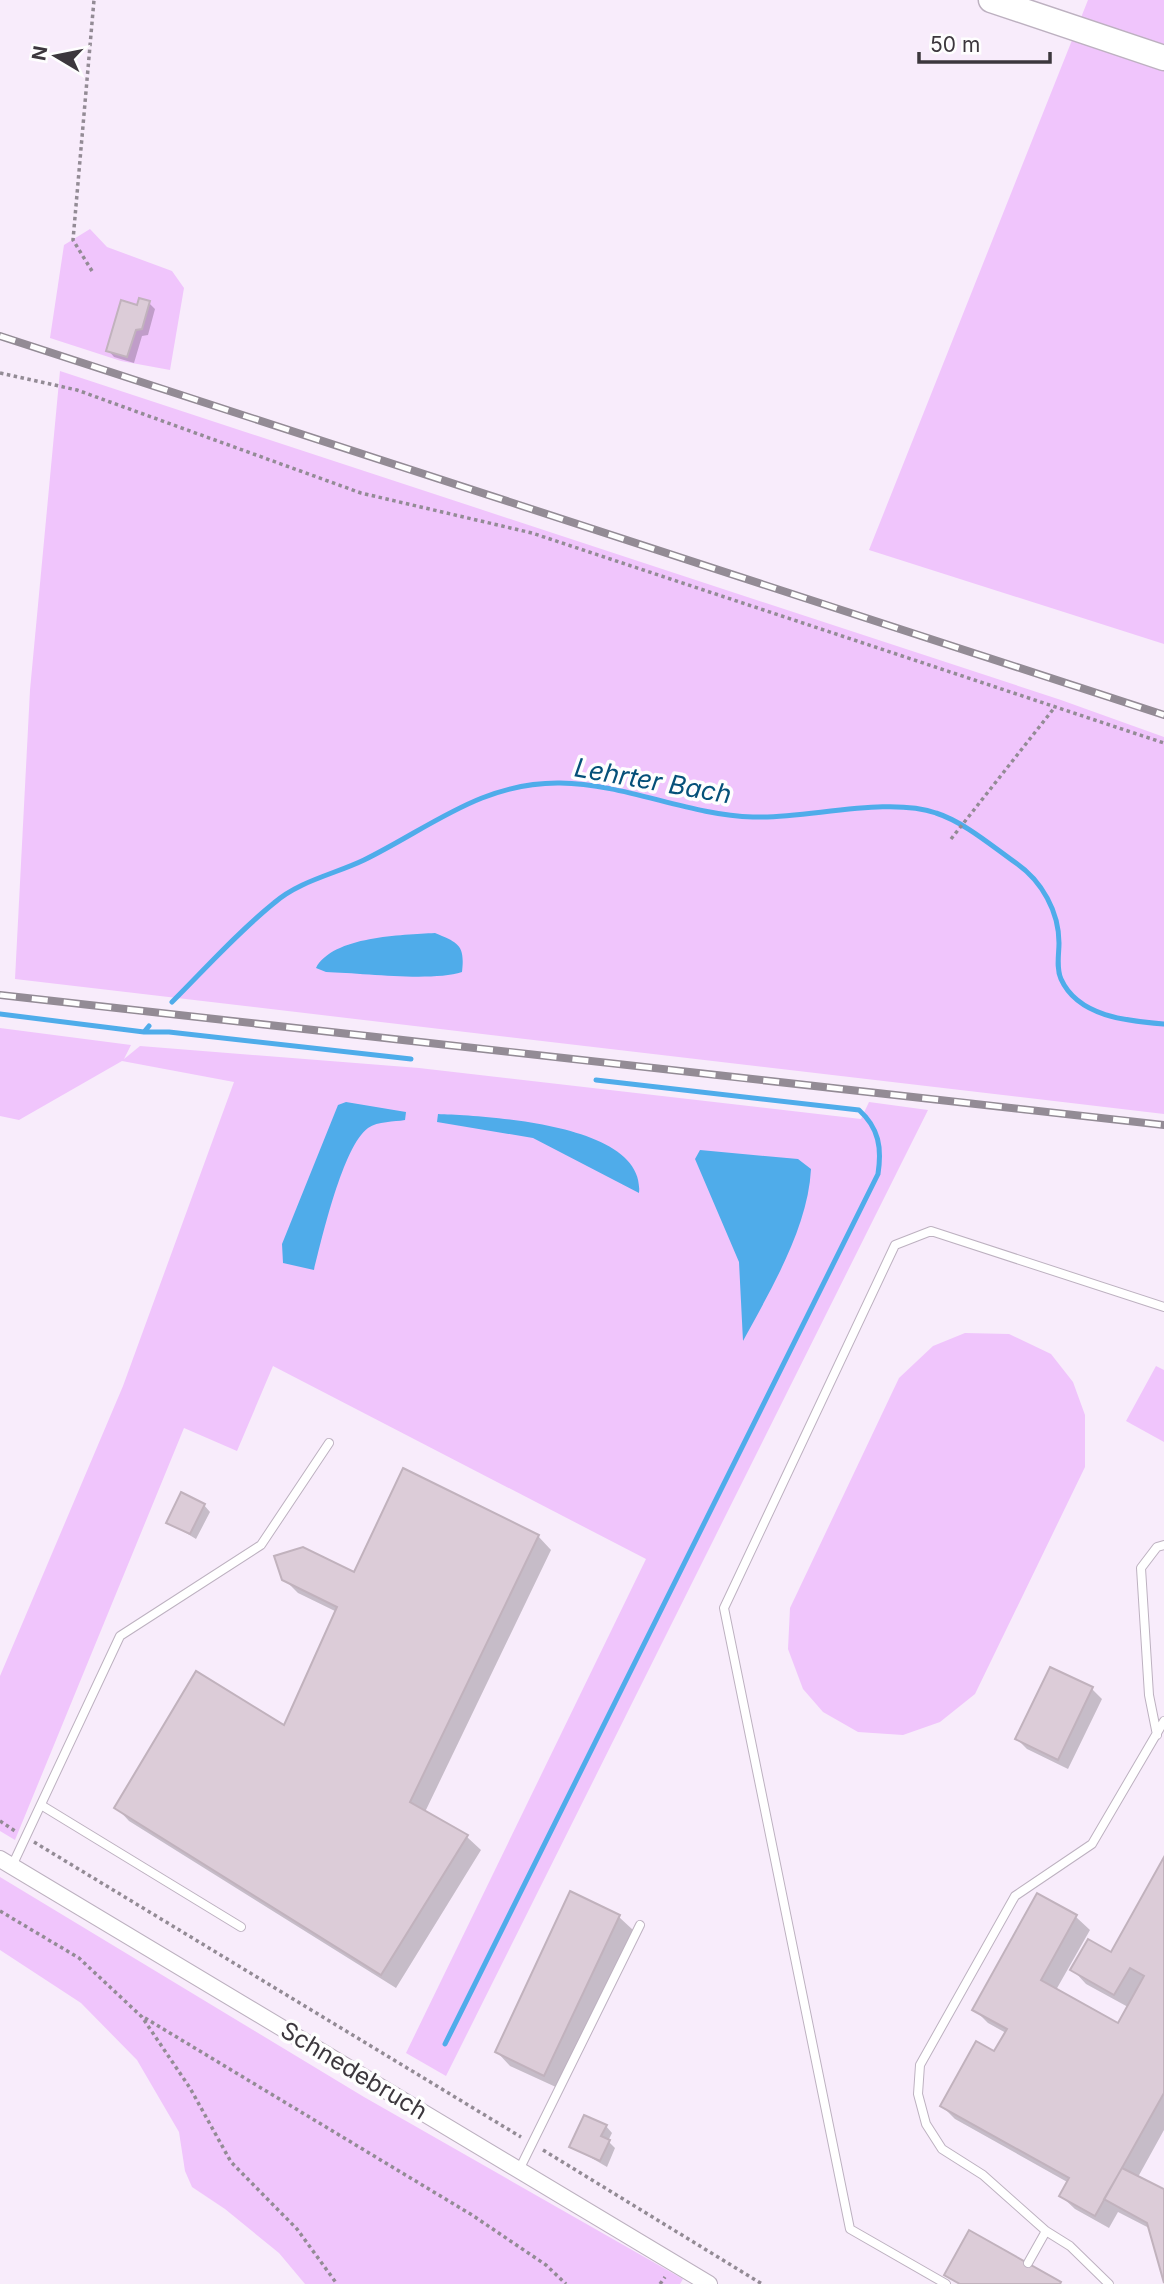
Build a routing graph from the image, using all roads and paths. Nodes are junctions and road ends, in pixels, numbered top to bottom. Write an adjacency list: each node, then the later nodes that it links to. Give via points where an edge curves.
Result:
1 (94, 0): 4 (path, via 73,240)
2 (991, 0): 3 (main road)
3 (1164, 58)
4 (92, 271)
5 (0, 373): 6 (path, via 77,390 361,493 532,533)
6 (1055, 707): 7 (path); 8 (path)
7 (1164, 743)
8 (951, 839)
9 (1164, 1307): 30 (lane, via 931,1231 895,1245 724,1608 850,2229)
10 (329, 1443): 14 (lane, via 261,1545 120,1636)
11 (1164, 1545): 13 (lane, via 1157,1547 1141,1568 1149,1695)
12 (1164, 1721): 13 (lane)
13 (1157, 1734): 24 (lane, via 1092,1844 1015,1896 920,2065 918,2094 926,2124 942,2149 983,2175)
14 (41, 1805): 16 (lane); 20 (lane)
15 (0, 1821): 16 (path)
16 (26, 1837): 17 (lane); 22 (path)
17 (6, 1863): 23 (street, Schnedebruch)
18 (0, 1911): 21 (path, via 79,1958)
19 (640, 1925): 22 (lane)
20 (241, 1927)
21 (142, 2017): 26 (path, via 190,2088 231,2162 297,2229); 27 (path, via 472,2215 546,2264)
22 (533, 2144): 23 (lane); 29 (path)
23 (519, 2170): 28 (street, Schnedebruch)
24 (1046, 2231): 25 (lane); 31 (lane, via 1070,2246)
25 (1028, 2263)
26 (337, 2284)
27 (566, 2284)
28 (709, 2284)
29 (762, 2284)
30 (946, 2284)
31 (1110, 2284)

